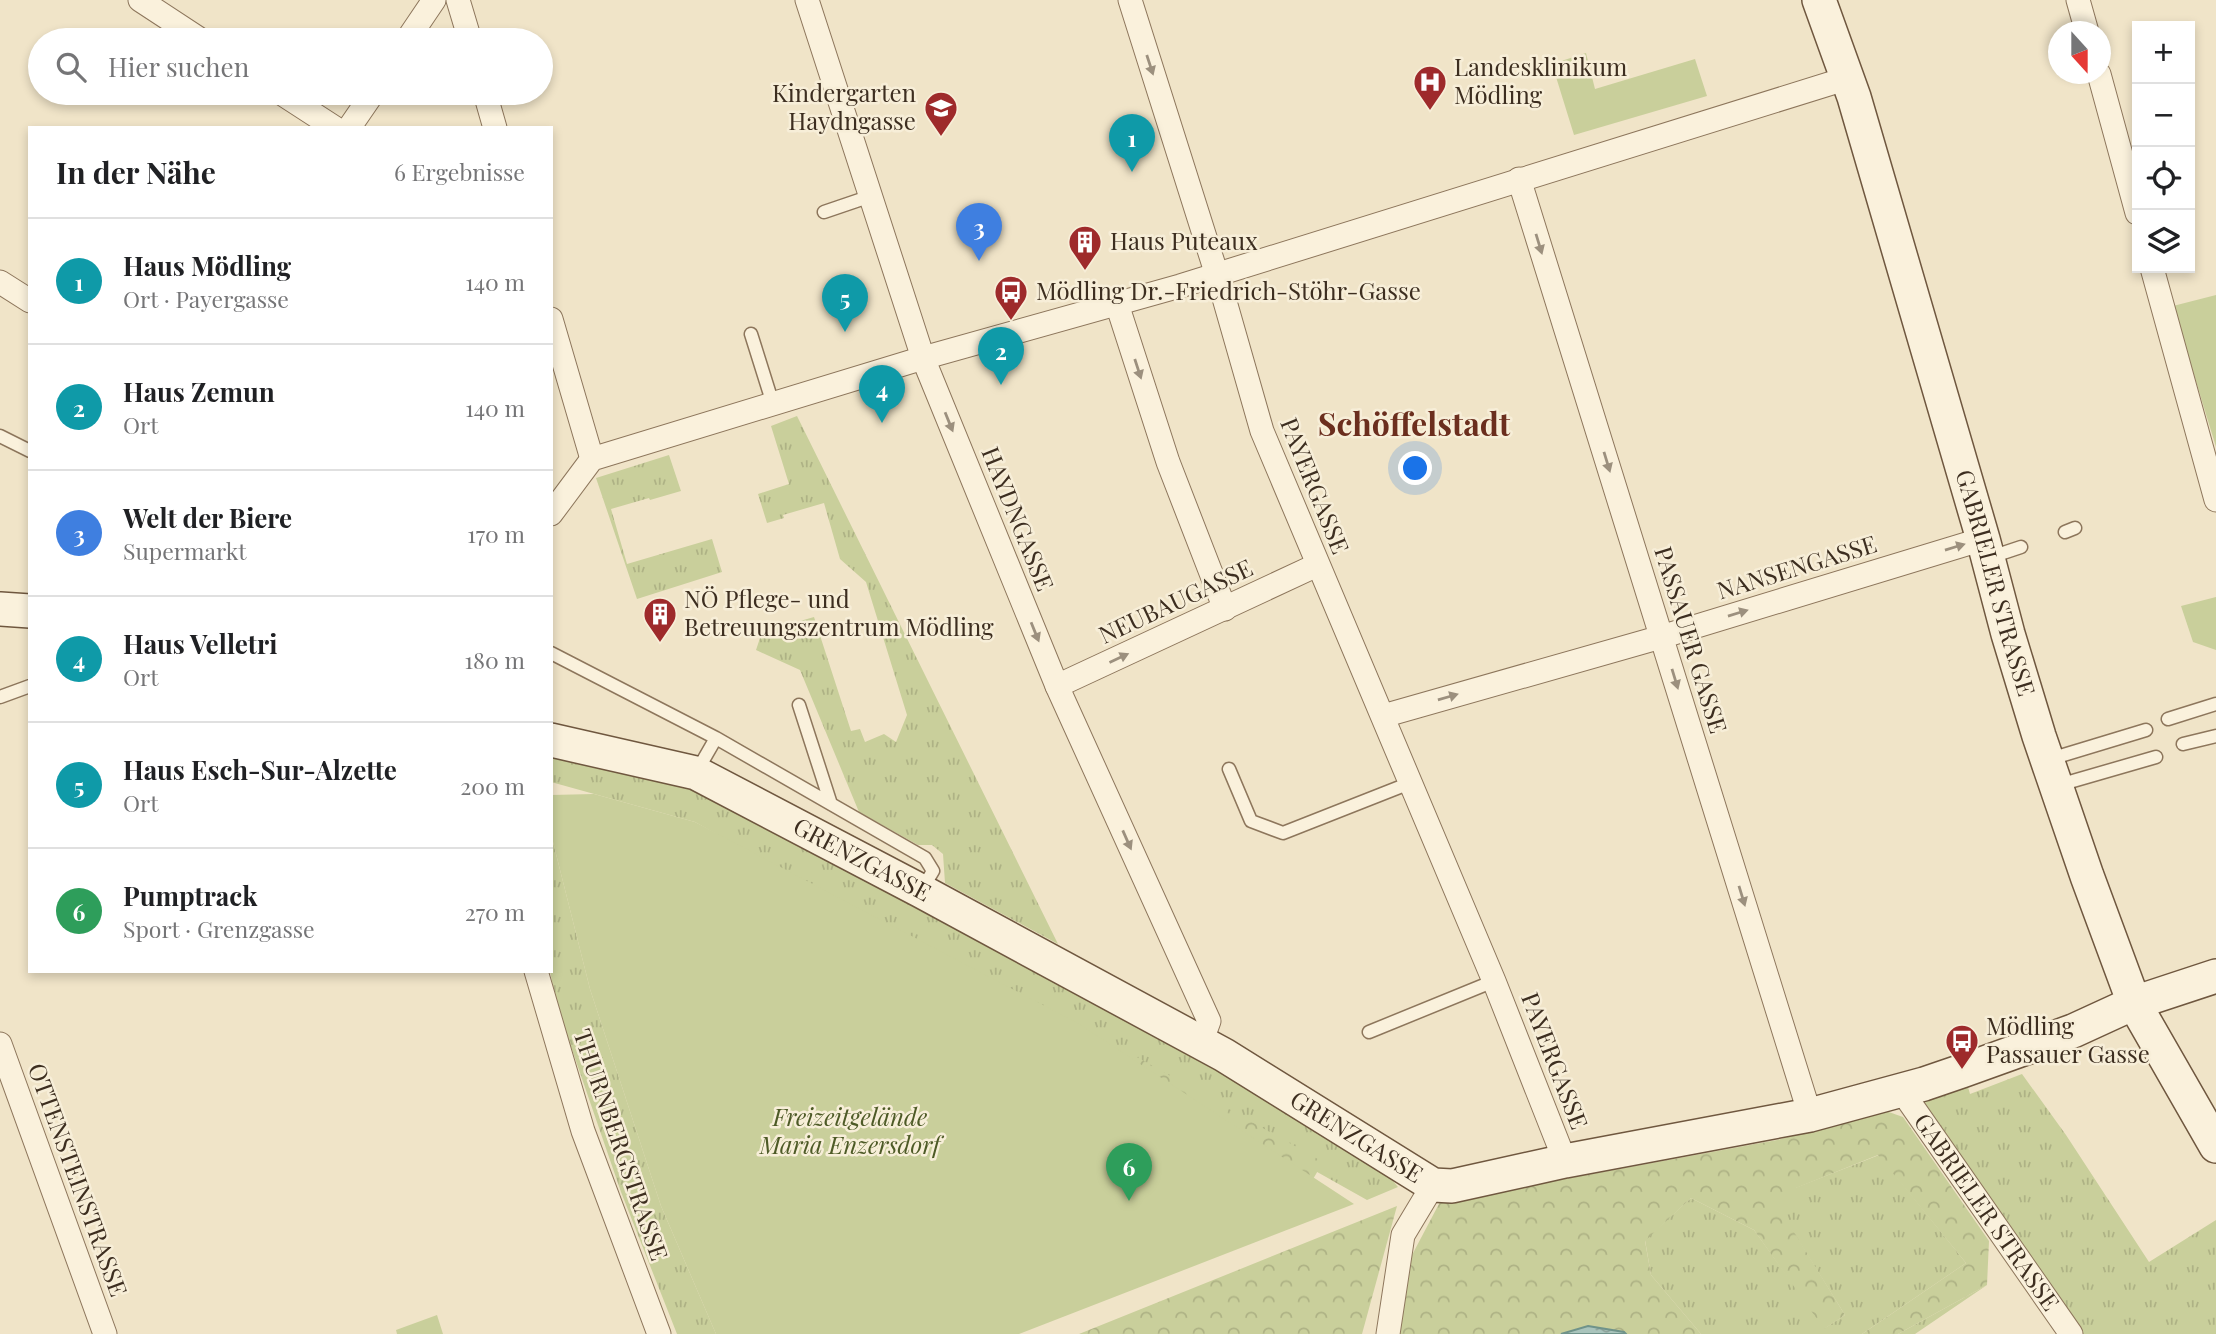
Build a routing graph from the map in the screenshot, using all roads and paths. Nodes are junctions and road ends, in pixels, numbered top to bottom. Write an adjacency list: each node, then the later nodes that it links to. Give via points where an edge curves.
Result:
1 (139, 0): 9 (street)
2 (434, 0): 10 (street)
3 (458, 0): 11 (street)
4 (807, 0): 21 (street, HAYDNGASSE)
5 (1130, 0): 25 (street, PAYERGASSE, one-way to 25)
6 (1819, 0): 12 (street, GABRIELER STRASSE)
7 (2078, 0): 8 (street)
8 (2084, 21)
9 (182, 28)
10 (415, 28)
11 (466, 28)
12 (1848, 78): 20 (street); 39 (street, GABRIELER STRASSE)
13 (2102, 84): 22 (street)
14 (300, 105): 17 (street)
15 (365, 105): 18 (street)
16 (488, 105): 19 (street)
17 (332, 126)
18 (350, 126)
19 (494, 126)
20 (1519, 179): 25 (street); 44 (street, PASSAUER GASSE, one-way to 44)
21 (870, 196): 23 (lane); 31 (street, HAYDNGASSE)
22 (2136, 210)
23 (824, 212)
24 (2153, 273): 36 (street)
25 (1216, 274): 28 (street); 40 (street, PAYERGASSE, via 1262,431)
26 (0, 282): 27 (street)
27 (28, 300)
28 (1117, 304): 31 (street); 42 (street, one-way to 42, via 1168,462)
29 (553, 326): 35 (street)
30 (751, 334): 32 (lane)
31 (923, 358): 32 (street); 46 (street, HAYDNGASSE, one-way to 46)
32 (773, 404): 35 (street)
33 (0, 436): 34 (lane)
34 (28, 451)
35 (592, 459): 37 (street)
36 (2216, 500)
37 (553, 511)
38 (2021, 547): 39 (lane)
39 (1985, 549): 44 (street, NANSENGASSE, one-way to 39); 61 (street, GABRIELER STRASSE)
40 (1317, 565): 42 (street, NEUBAUGASSE); 51 (street, PAYERGASSE)
41 (0, 608): 43 (street)
42 (1225, 609): 46 (street, NEUBAUGASSE, one-way to 42)
43 (28, 611)
44 (1661, 636): 51 (street, NANSENGASSE, one-way to 44); 73 (street, PASSAUER GASSE, one-way to 73)
45 (553, 654): 55 (lane)
46 (1057, 686): 70 (street, HAYDNGASSE, one-way to 70, via 1209,1021)
47 (28, 687): 48 (lane)
48 (0, 697)
49 (2216, 704): 52 (lane)
50 (799, 705): 63 (lane)
51 (1383, 716): 62 (street, PAYERGASSE)
52 (2168, 719)
53 (2146, 730): 61 (lane)
54 (2216, 736): 57 (lane)
55 (716, 738): 60 (lane); 63 (lane)
56 (553, 740): 60 (street, GRENZGASSE)
57 (2183, 744)
58 (2156, 757): 61 (lane)
59 (1229, 769): 62 (lane, via 1251,821 1283,833)
60 (696, 773): 64 (street, GRENZGASSE)
61 (2051, 773): 68 (street, GABRIELER STRASSE)
62 (1410, 783): 67 (street, PAYERGASSE)
63 (831, 804): 64 (lane, via 925,858 933,871)
64 (921, 891): 70 (street, GRENZGASSE)
65 (537, 973): 78 (street, THURNBERGSTRASSE, via 583,1131)
66 (2216, 976): 68 (street, GRENZGASSE)
67 (1494, 981): 69 (lane, PAYERGASSE); 75 (street, PAYERGASSE)
68 (2134, 1003): 72 (street, GRENZGASSE, via 2073,1031); 74 (street, GABRIELER STRASSE)
69 (1369, 1032)
70 (1201, 1043): 76 (street, GRENZGASSE)
71 (0, 1044): 77 (street, OTTENSTEINSTRASSE)
72 (1901, 1090): 73 (street, GRENZGASSE); 80 (street, GABRIELER STRASSE)
73 (1810, 1115): 75 (street, GRENZGASSE)
74 (2216, 1146)
75 (1565, 1161): 76 (street, GRENZGASSE, via 1451,1186)
76 (1433, 1185): 79 (street, via 1403,1235)
77 (105, 1334)
78 (659, 1334)
79 (1388, 1334)
80 (2071, 1334)

